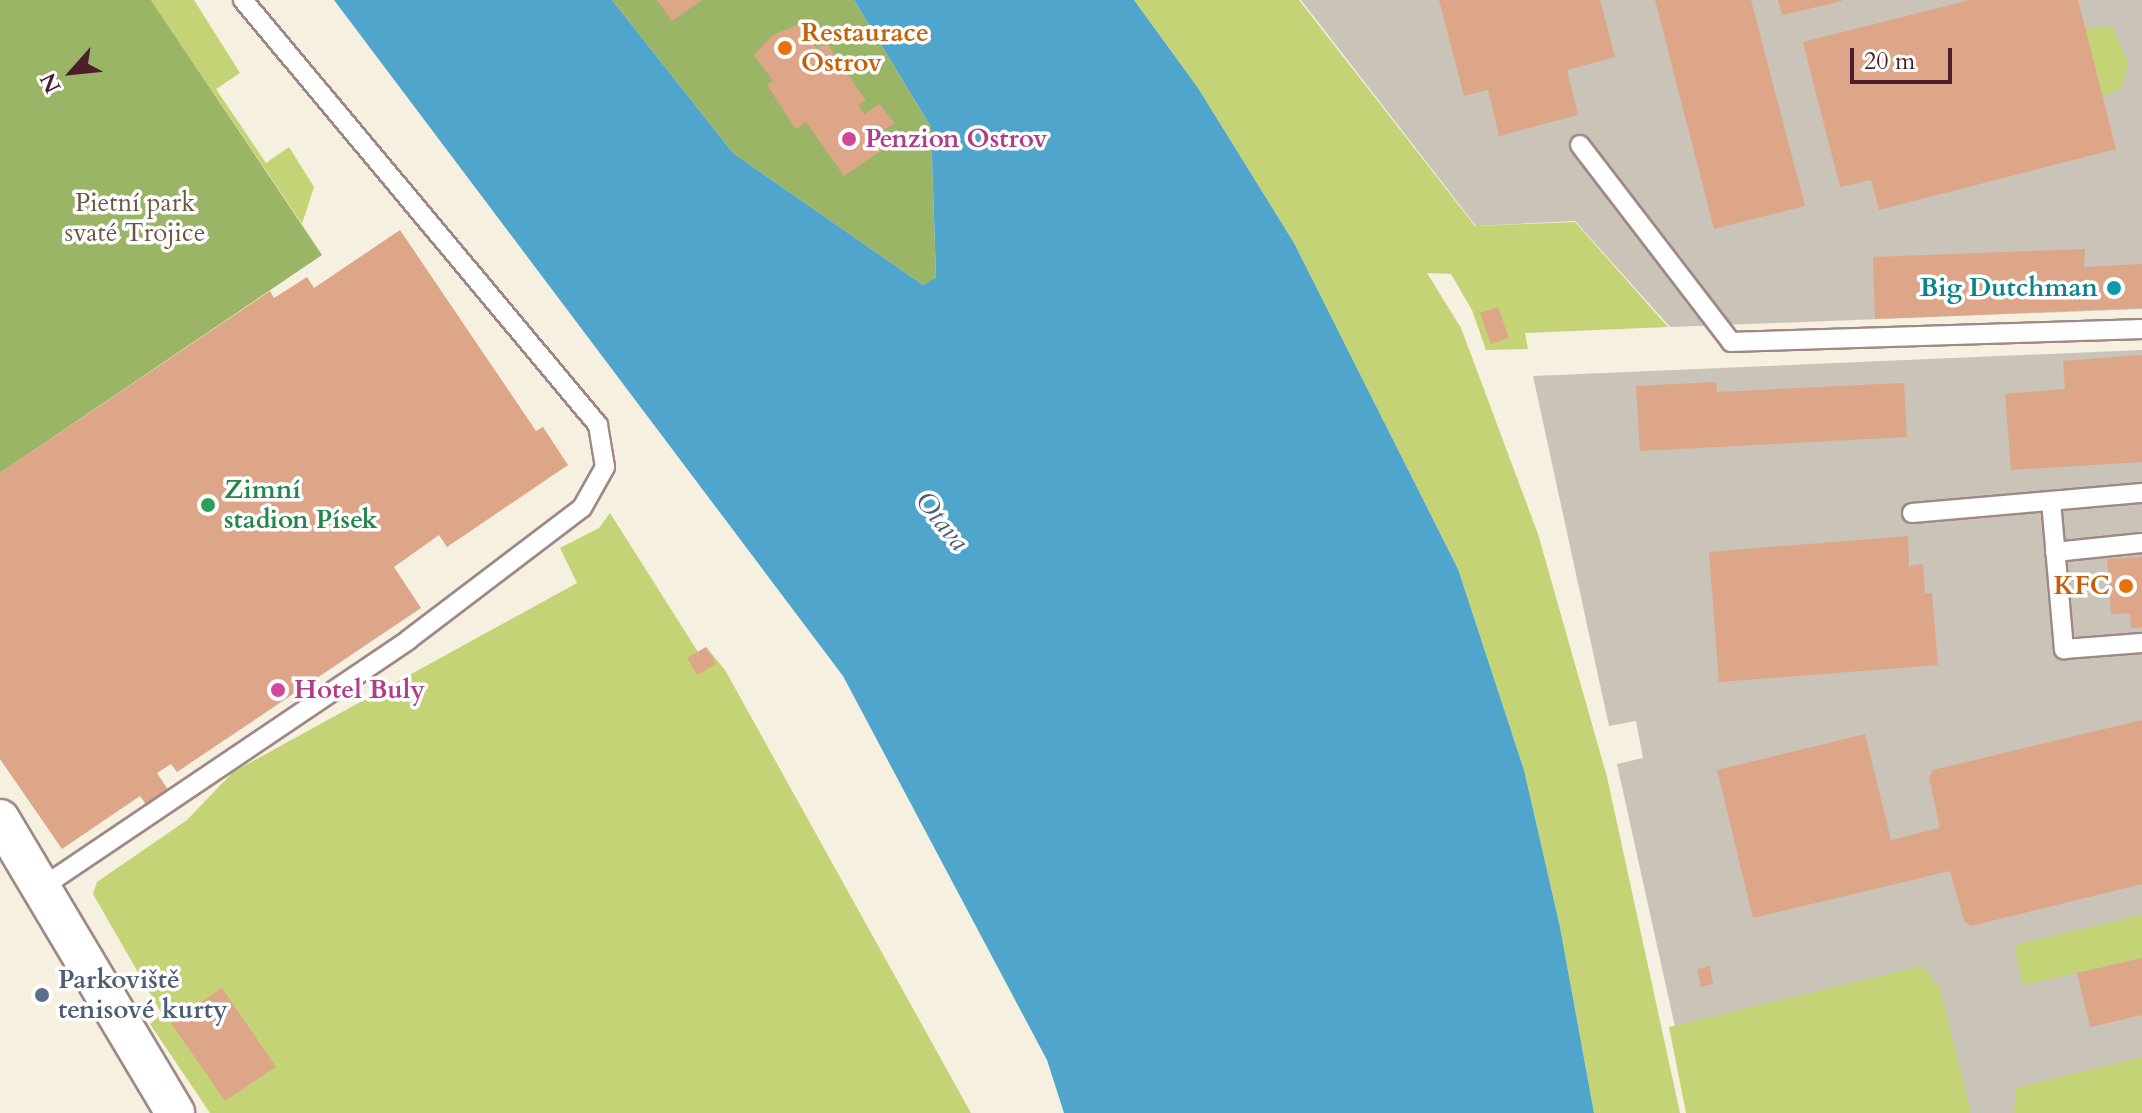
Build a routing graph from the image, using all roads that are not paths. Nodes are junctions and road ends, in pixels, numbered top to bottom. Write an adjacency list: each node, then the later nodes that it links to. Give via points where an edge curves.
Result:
1 (243, 0): 11 (lane, via 598,425 605,467 582,508 408,640)
2 (1580, 145): 3 (lane, via 1731,342)
3 (2142, 329)
4 (2142, 493): 5 (lane)
5 (2051, 501): 6 (lane); 8 (lane)
6 (1912, 513)
7 (2142, 543): 8 (lane)
8 (2055, 552): 9 (lane, via 2064,649)
9 (2142, 643)
10 (0, 819): 11 (street)
11 (41, 888): 12 (street)
12 (175, 1113)

